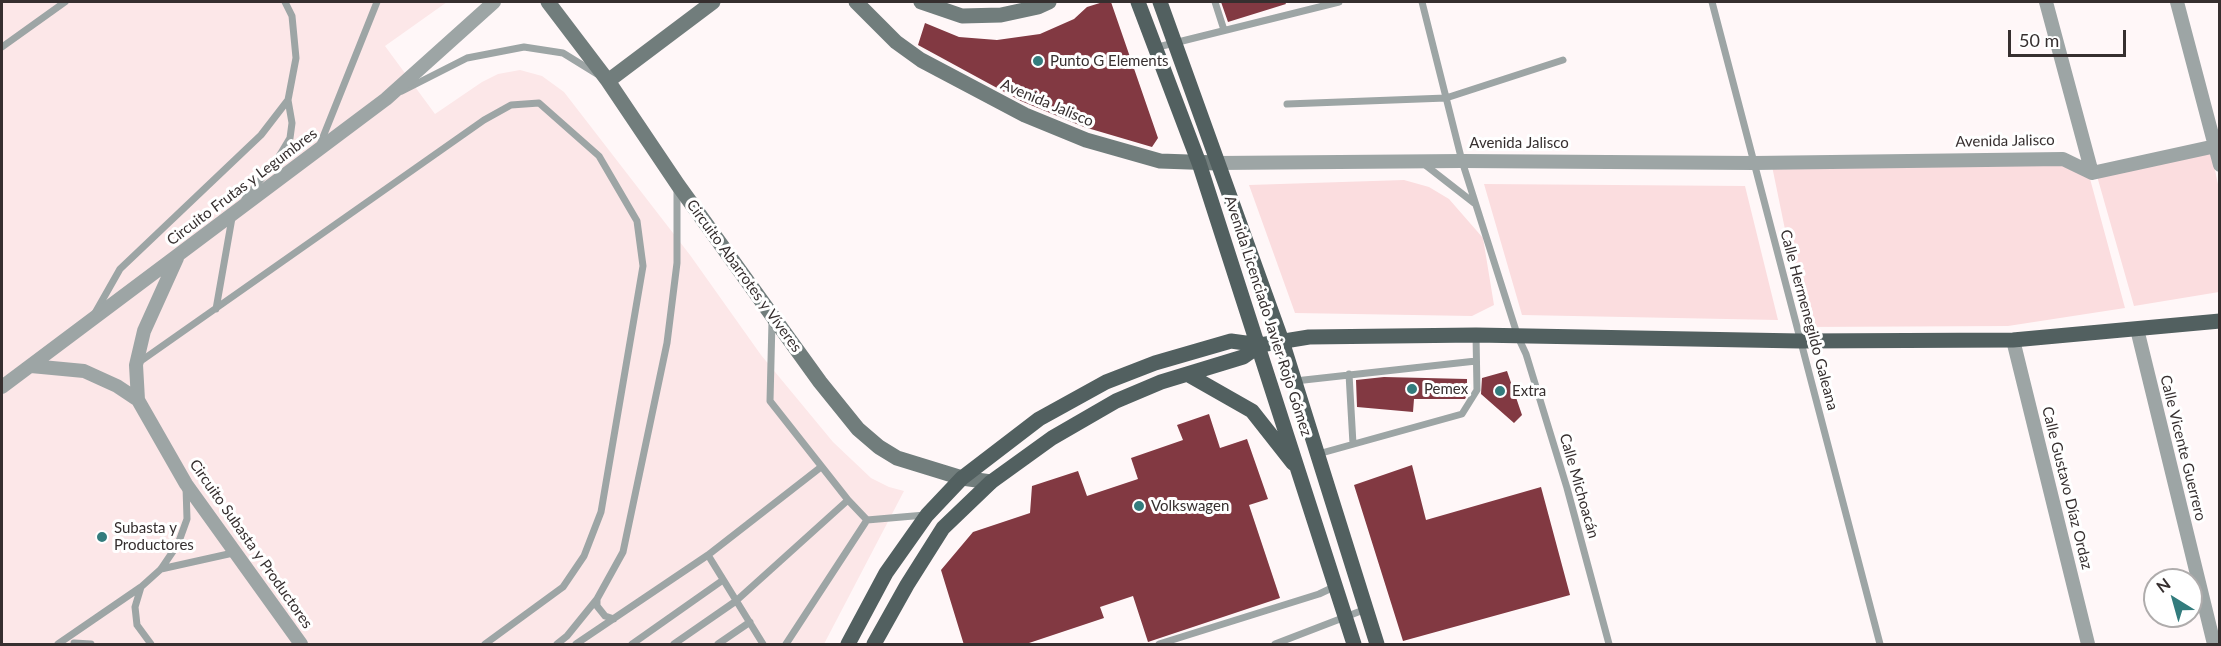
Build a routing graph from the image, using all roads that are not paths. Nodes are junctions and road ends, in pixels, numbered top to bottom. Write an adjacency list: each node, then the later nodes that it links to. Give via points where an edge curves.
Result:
1 (65, 2): 20 (lane)
2 (285, 2): 26 (lane, via 292,16 296,58)
3 (377, 2): 29 (lane)
4 (494, 2): 25 (street, Circuito Frutas y Legumbres)
5 (548, 2): 23 (main road, Circuito Abarrotes y Víveres)
6 (713, 2): 23 (main road)
7 (856, 2): 34 (main road, Avenida Jalisco, via 896,42 921,60 1025,115 1086,140 1160,160)
8 (921, 2): 9 (main road, via 962,16 1001,15)
9 (1049, 2)
10 (1138, 2): 21 (main road, Avenida Licenciado Javier Rojo Gómez)
11 (1160, 2): 19 (main road, Avenida Licenciado Javier Rojo Gómez)
12 (1215, 2): 18 (lane)
13 (1339, 2): 18 (lane)
14 (1422, 2): 24 (lane, Calle Michoacán)
15 (1712, 2): 33 (lane, Calle Hermenegildo Galeana)
16 (2046, 2): 36 (street)
17 (2177, 2): 28 (street)
18 (1224, 30): 19 (lane)
19 (1174, 42): 21 (lane); 32 (main road, Avenida Licenciado Javier Rojo Gómez)
20 (2, 47)
21 (1154, 48): 34 (main road, Avenida Licenciado Javier Rojo Gómez)
22 (1563, 60): 24 (lane)
23 (608, 81): 25 (lane, via 563,53 524,46 467,58); 37 (main road, Circuito Abarrotes y Víveres)
24 (1446, 98): 27 (lane); 31 (lane, Calle Michoacán)
25 (386, 99): 29 (street, Circuito Frutas y Legumbres)
26 (288, 100): 39 (lane, via 290,138); 44 (lane, via 261,135 120,269)
27 (1287, 104)
28 (2217, 145): 35 (street); 36 (street)
29 (318, 149): 39 (street, Circuito Frutas y Legumbres)
30 (1420, 161): 31 (street, Avenida Jalisco); 32 (street, Avenida Jalisco); 38 (lane)
31 (1462, 161): 33 (street, Avenida Jalisco); 38 (lane, Calle Michoacán)
32 (1217, 163): 34 (main road, Avenida Jalisco); 49 (main road, Avenida Licenciado Javier Rojo Gómez)
33 (1754, 163): 36 (street, Avenida Jalisco, via 2063,159); 50 (lane, Calle Hermenegildo Galeana)
34 (1199, 164): 51 (main road, Avenida Licenciado Javier Rojo Gómez)
35 (2220, 165)
36 (2092, 173)
37 (678, 184): 42 (main road, Circuito Abarrotes y Víveres); 76 (lane, via 677,263 654,413 623,552)
38 (1476, 205): 47 (lane, Calle Michoacán)
39 (232, 215): 40 (street, Circuito Frutas y Legumbres); 41 (lane)
40 (178, 256): 44 (street, Circuito Frutas y Legumbres); 53 (street, Circuito Subasta y Productores, via 144,331)
41 (216, 309): 53 (lane); 90 (lane, via 484,120 511,105 539,103 599,156 637,221 643,266 602,512 584,556 562,587)
42 (773, 316): 62 (lane, via 770,401); 64 (main road, Circuito Abarrotes y Víveres, via 858,429 897,458)
43 (2220, 321): 45 (main road)
44 (89, 324): 54 (street, Circuito Frutas y Legumbres)
45 (2137, 329): 48 (main road); 107 (street, Calle Vicente Guerrero)
46 (1476, 335): 47 (main road); 49 (main road, via 1309,337); 52 (lane)
47 (1518, 337): 50 (main road); 104 (lane, Calle Michoacán, via 1567,488)
48 (2013, 340): 50 (main road); 106 (street, Calle Gustavo Díaz Ordaz)
49 (1282, 341): 51 (main road); 57 (main road, Avenida Licenciado Javier Rojo Gómez)
50 (1800, 341): 105 (lane, Calle Hermenegildo Galeana)
51 (1260, 345): 55 (main road, via 1243,357); 63 (main road, Avenida Licenciado Javier Rojo Gómez); 64 (main road, via 1231,341 1106,382 1039,420)
52 (1476, 361): 56 (lane); 60 (lane, via 1477,390 1462,414)
53 (136, 365): 59 (street, Circuito Subasta y Productores)
54 (31, 366): 58 (street, Circuito Frutas y Legumbres); 59 (street, Circuito Subasta y Productores, via 84,371)
55 (1187, 374): 63 (main road, via 1252,411); 65 (main road, via 1116,401 1052,438)
56 (1349, 374): 57 (lane); 60 (lane)
57 (1295, 381): 61 (main road, Avenida Licenciado Javier Rojo Gómez)
58 (2, 387)
59 (138, 400): 66 (street, Circuito Subasta y Productores)
60 (1353, 444): 61 (lane)
61 (1318, 454): 78 (main road, Avenida Licenciado Javier Rojo Gómez)
62 (821, 467): 67 (lane); 71 (lane)
63 (1301, 473): 74 (main road, Avenida Licenciado Javier Rojo Gómez)
64 (962, 478): 65 (main road, Circuito Abarrotes y Víveres); 68 (main road)
65 (991, 482): 98 (main road, via 943,528)
66 (186, 484): 70 (street, Circuito Subasta y Productores); 72 (lane, via 187,519 178,544)
67 (848, 500): 69 (lane); 77 (lane)
68 (927, 515): 69 (lane); 97 (main road, via 886,573)
69 (867, 520): 96 (lane)
70 (233, 553): 72 (lane); 89 (street, Circuito Subasta y Productores)
71 (708, 555): 73 (lane); 80 (lane)
72 (161, 569): 75 (lane)
73 (723, 580): 77 (lane); 93 (lane)
74 (1336, 586): 79 (main road, Avenida Licenciado Javier Rojo Gómez); 99 (lane)
75 (141, 587): 82 (lane); 88 (lane, via 135,607 137,625)
76 (597, 599): 80 (lane, via 605,616); 91 (lane)
77 (736, 600): 81 (lane); 94 (lane)
78 (1366, 609): 79 (lane); 103 (main road, Avenida Licenciado Javier Rojo Gómez)
79 (1346, 616): 83 (lane); 102 (main road, Avenida Licenciado Javier Rojo Gómez)
80 (614, 619): 92 (lane)
81 (750, 622): 85 (lane); 95 (lane)
82 (70, 636): 84 (lane); 86 (lane)
83 (1296, 636): 100 (lane); 101 (lane)
84 (74, 644): 87 (lane)
85 (762, 644)
86 (58, 645)
87 (91, 645)
88 (151, 645)
89 (301, 645)
90 (485, 645)
91 (557, 645)
92 (576, 645)
93 (632, 645)
94 (674, 645)
95 (718, 645)
96 (786, 645)
97 (848, 645)
98 (874, 645)
99 (1159, 645)
100 (1275, 645)
101 (1299, 645)
102 (1354, 645)
103 (1377, 645)
104 (1609, 645)
105 (1880, 645)
106 (2088, 645)
107 (2214, 645)

